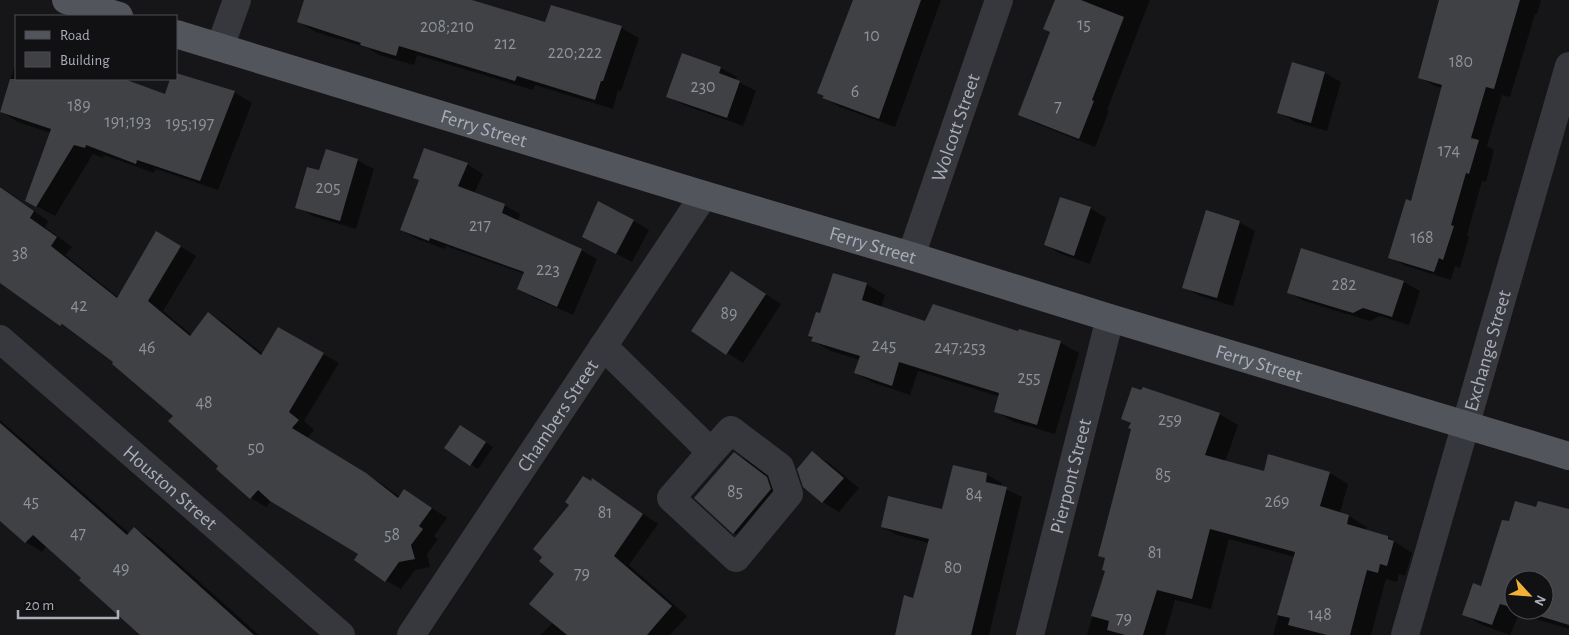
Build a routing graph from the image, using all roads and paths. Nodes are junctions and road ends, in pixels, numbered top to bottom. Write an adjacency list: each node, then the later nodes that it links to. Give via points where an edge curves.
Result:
1 (66, 0): 4 (main road)
2 (237, 0): 6 (street)
3 (999, 0): 9 (street, Wolcott Street)
4 (116, 15)
5 (178, 35): 6 (main road, Ferry Street)
6 (220, 47): 8 (main road, Ferry Street)
7 (1569, 66): 13 (street, Exchange Street)
8 (704, 195): 9 (main road, Ferry Street); 12 (street, Chambers Street)
9 (911, 256): 10 (main road, Ferry Street)
10 (1110, 318): 13 (main road, Ferry Street); 18 (street, Pierpont Street)
11 (0, 339): 16 (street, Houston Street)
12 (603, 346): 14 (street); 17 (street, Chambers Street)
13 (1465, 425): 15 (main road, Ferry Street); 19 (street, Exchange Street)
14 (711, 452): 14 (street, via 671,498 736,558 789,494 780,467 731,430)
15 (1569, 456)
16 (341, 635)
17 (411, 635)
18 (1030, 635)
19 (1405, 635)

